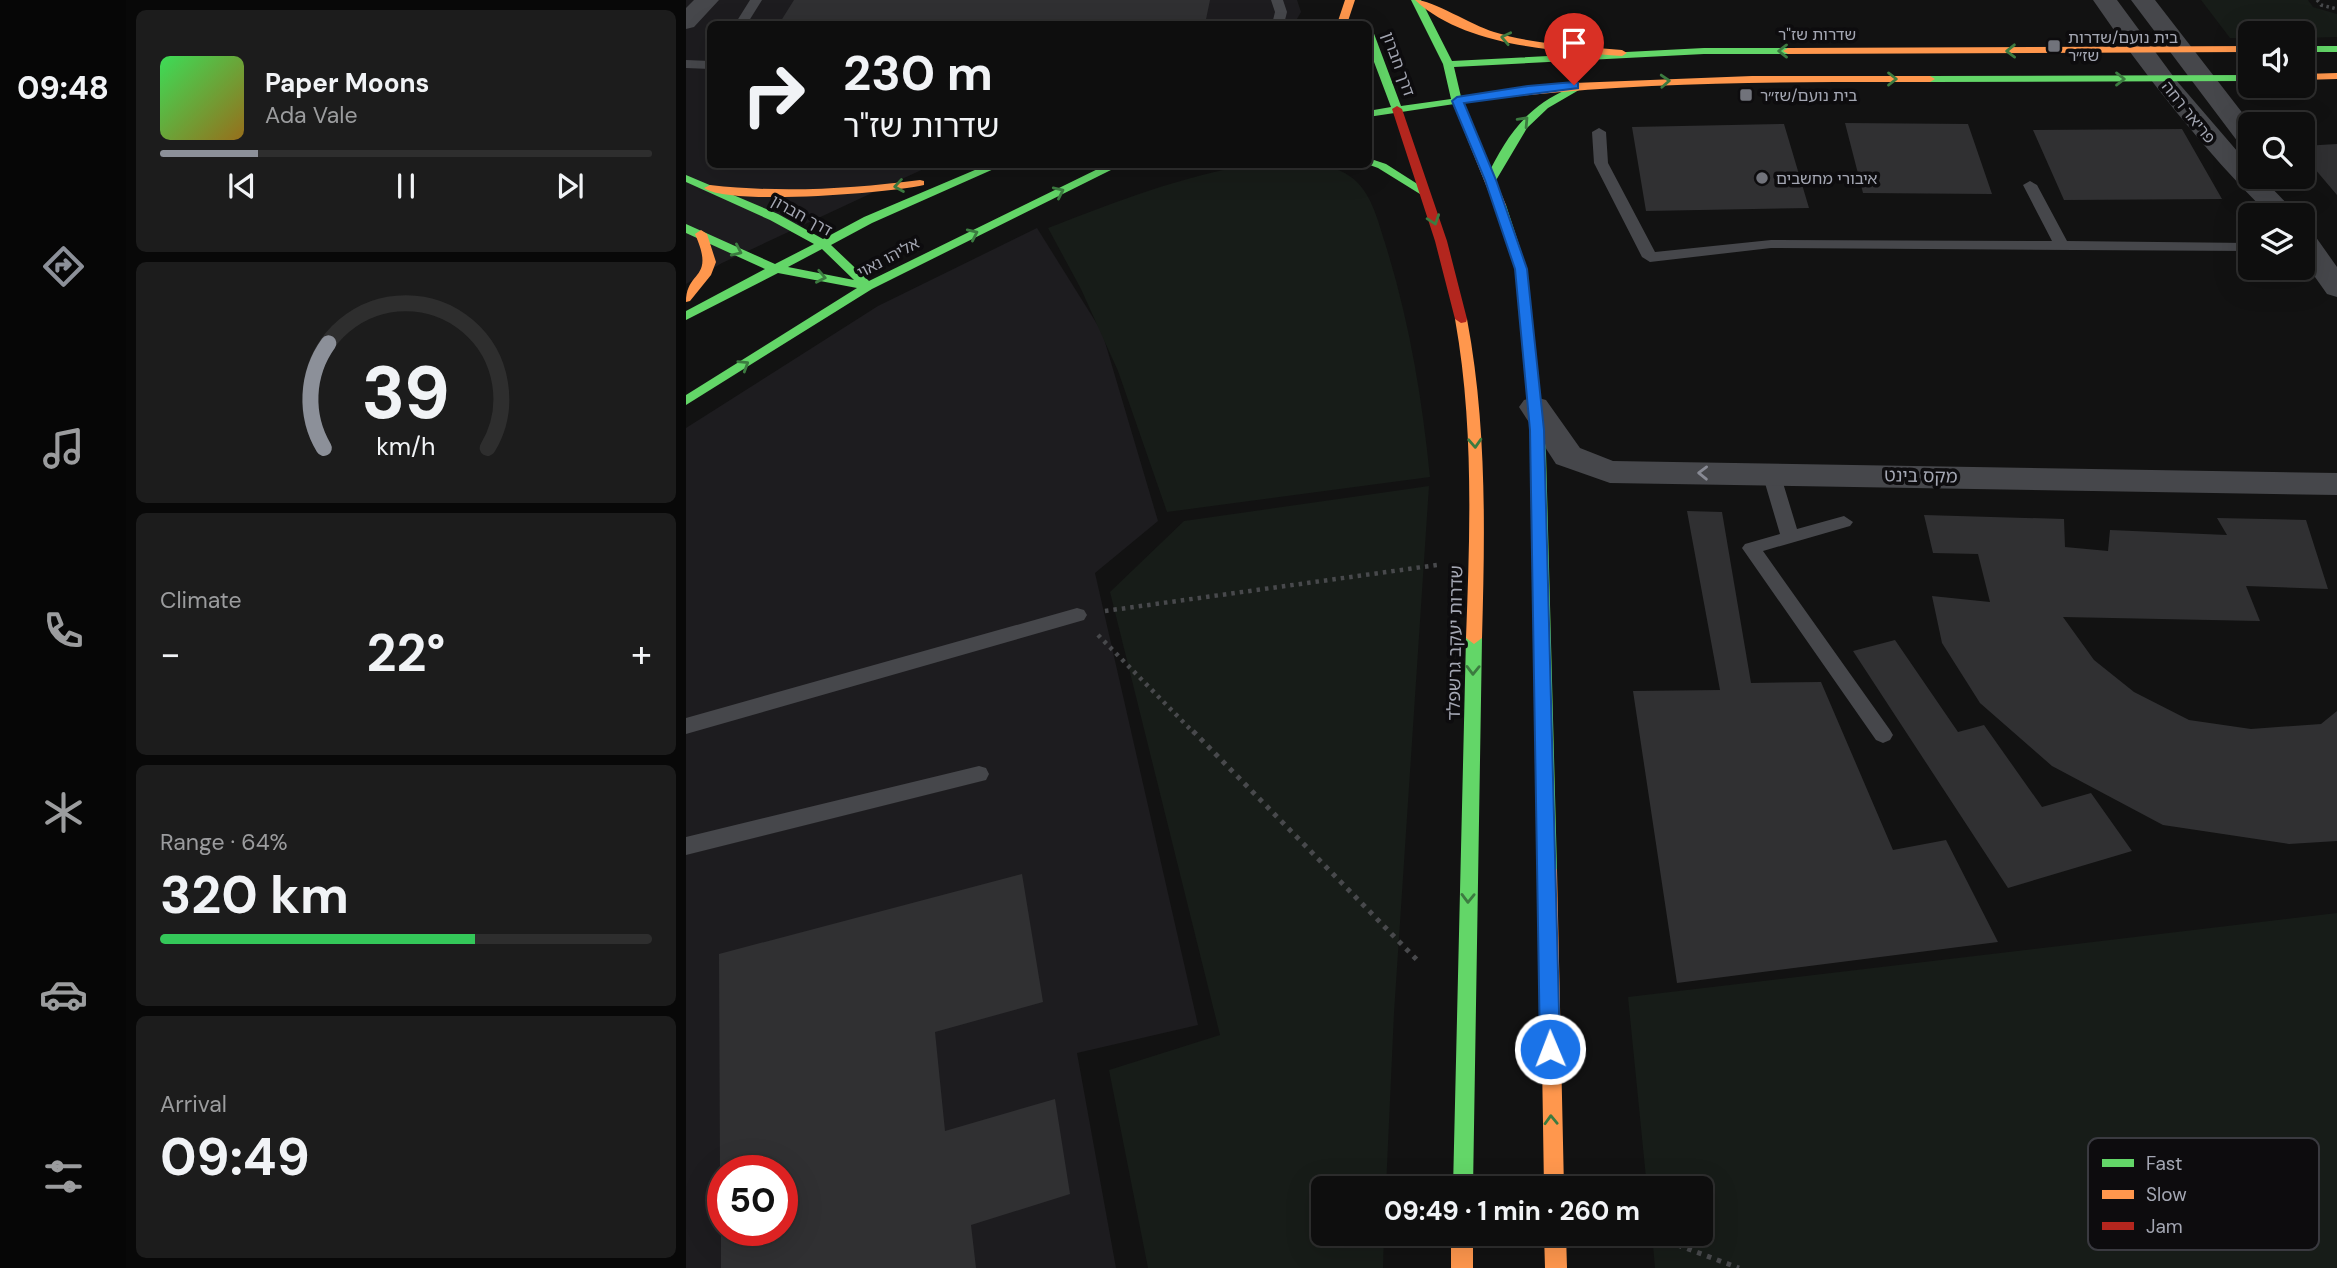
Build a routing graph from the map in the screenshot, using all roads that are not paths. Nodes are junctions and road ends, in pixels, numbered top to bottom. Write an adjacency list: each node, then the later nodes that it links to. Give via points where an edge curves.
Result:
1 (707, 0): 13 (street)
2 (756, 0): 9 (lane)
3 (1277, 0): 10 (lane)
4 (1350, 0): 11 (main road)
5 (1356, 0): 12 (main road, דרך חברון)
6 (1418, 0): 20 (main road, one-way to 6, via 1548,46 1485,33 1434,12); 23 (main road)
7 (2105, 0): 15 (street, פריאר רחה)
8 (2143, 0): 16 (street, פריאר רחה)
9 (743, 21)
10 (1279, 21)
11 (1343, 21)
12 (1365, 21)
13 (686, 22)
14 (1372, 42): 24 (main road, דרך חברון)
15 (2138, 48): 16 (main road, שדרות שז"ר); 20 (main road, שדרות שז"ר, one-way to 20); 28 (street, פריאר רחה)
16 (2180, 49): 17 (main road, שדרות שז"ר); 29 (street, פריאר רחה)
17 (2238, 49)
18 (2315, 49): 19 (main road)
19 (2337, 49)
20 (1622, 53): 23 (main road, שדרות שז"ר)
21 (686, 64): 22 (lane)
22 (707, 65)
23 (1441, 65): 31 (main road)
24 (1383, 74): 32 (main road, דרך חברון)
25 (2337, 76): 26 (main road)
26 (2315, 77)
27 (2238, 78): 29 (main road)
28 (2162, 79): 29 (main road); 30 (main road, one-way to 28); 45 (street, פריאר רחה, via 2224,155)
29 (2206, 79): 34 (street, פריאר רחה)
30 (1596, 83): 31 (main road); 41 (main road, one-way to 30, via 1517,128 1533,111 1562,94)
31 (1457, 101): 32 (main road); 41 (main road)
32 (1397, 109): 33 (main road); 44 (main road, שדרות יעקב גרשפלד)
33 (1372, 113)
34 (2238, 123)
35 (1599, 132): 48 (lane, via 1601,163 1650,257 1771,244)
36 (1372, 162): 44 (main road)
37 (990, 168): 43 (main road, one-way to 43, via 920,183 823,194 750,195)
38 (993, 168): 47 (main road)
39 (1110, 168): 52 (main road, אליהו נאוי, one-way to 39)
40 (686, 178): 43 (main road, דרך חברון)
41 (1491, 180): 57 (main road, via 1521,269)
42 (2030, 185): 48 (lane)
43 (710, 188): 47 (main road, דרך חברון)
44 (1424, 192): 67 (main road, שדרות יעקב גרשפלד, one-way to 67, via 1458,299 1473,379 1477,467)
45 (2272, 203)
46 (693, 231): 51 (main road, one-way to 51); 54 (main road, via 711,255 708,270)
47 (822, 243): 51 (main road); 52 (main road, דרך חברון)
48 (2062, 246): 49 (lane)
49 (2238, 247)
50 (2315, 256): 53 (street)
51 (773, 268): 52 (main road, one-way to 52); 55 (main road)
52 (868, 286): 56 (main road, אליהו נאוי, one-way to 52)
53 (2337, 288)
54 (686, 298)
55 (686, 316)
56 (686, 401)
57 (1535, 407): 58 (street, מקס בינט, one-way to 57, via 1610,472 1568,456); 68 (main road, one-way to 57)
58 (1772, 473): 59 (street, מקס בינט); 61 (lane)
59 (2337, 484)
60 (1844, 522): 61 (lane)
61 (1790, 537): 64 (lane, via 1751,548)
62 (1077, 615): 63 (lane)
63 (686, 726)
64 (1883, 735)
65 (979, 774): 66 (lane)
66 (686, 846)
67 (1463, 1176)
68 (1554, 1176)
69 (1462, 1246): 71 (main road)
70 (1555, 1246): 72 (main road)
71 (1462, 1268)
72 (1556, 1268)

